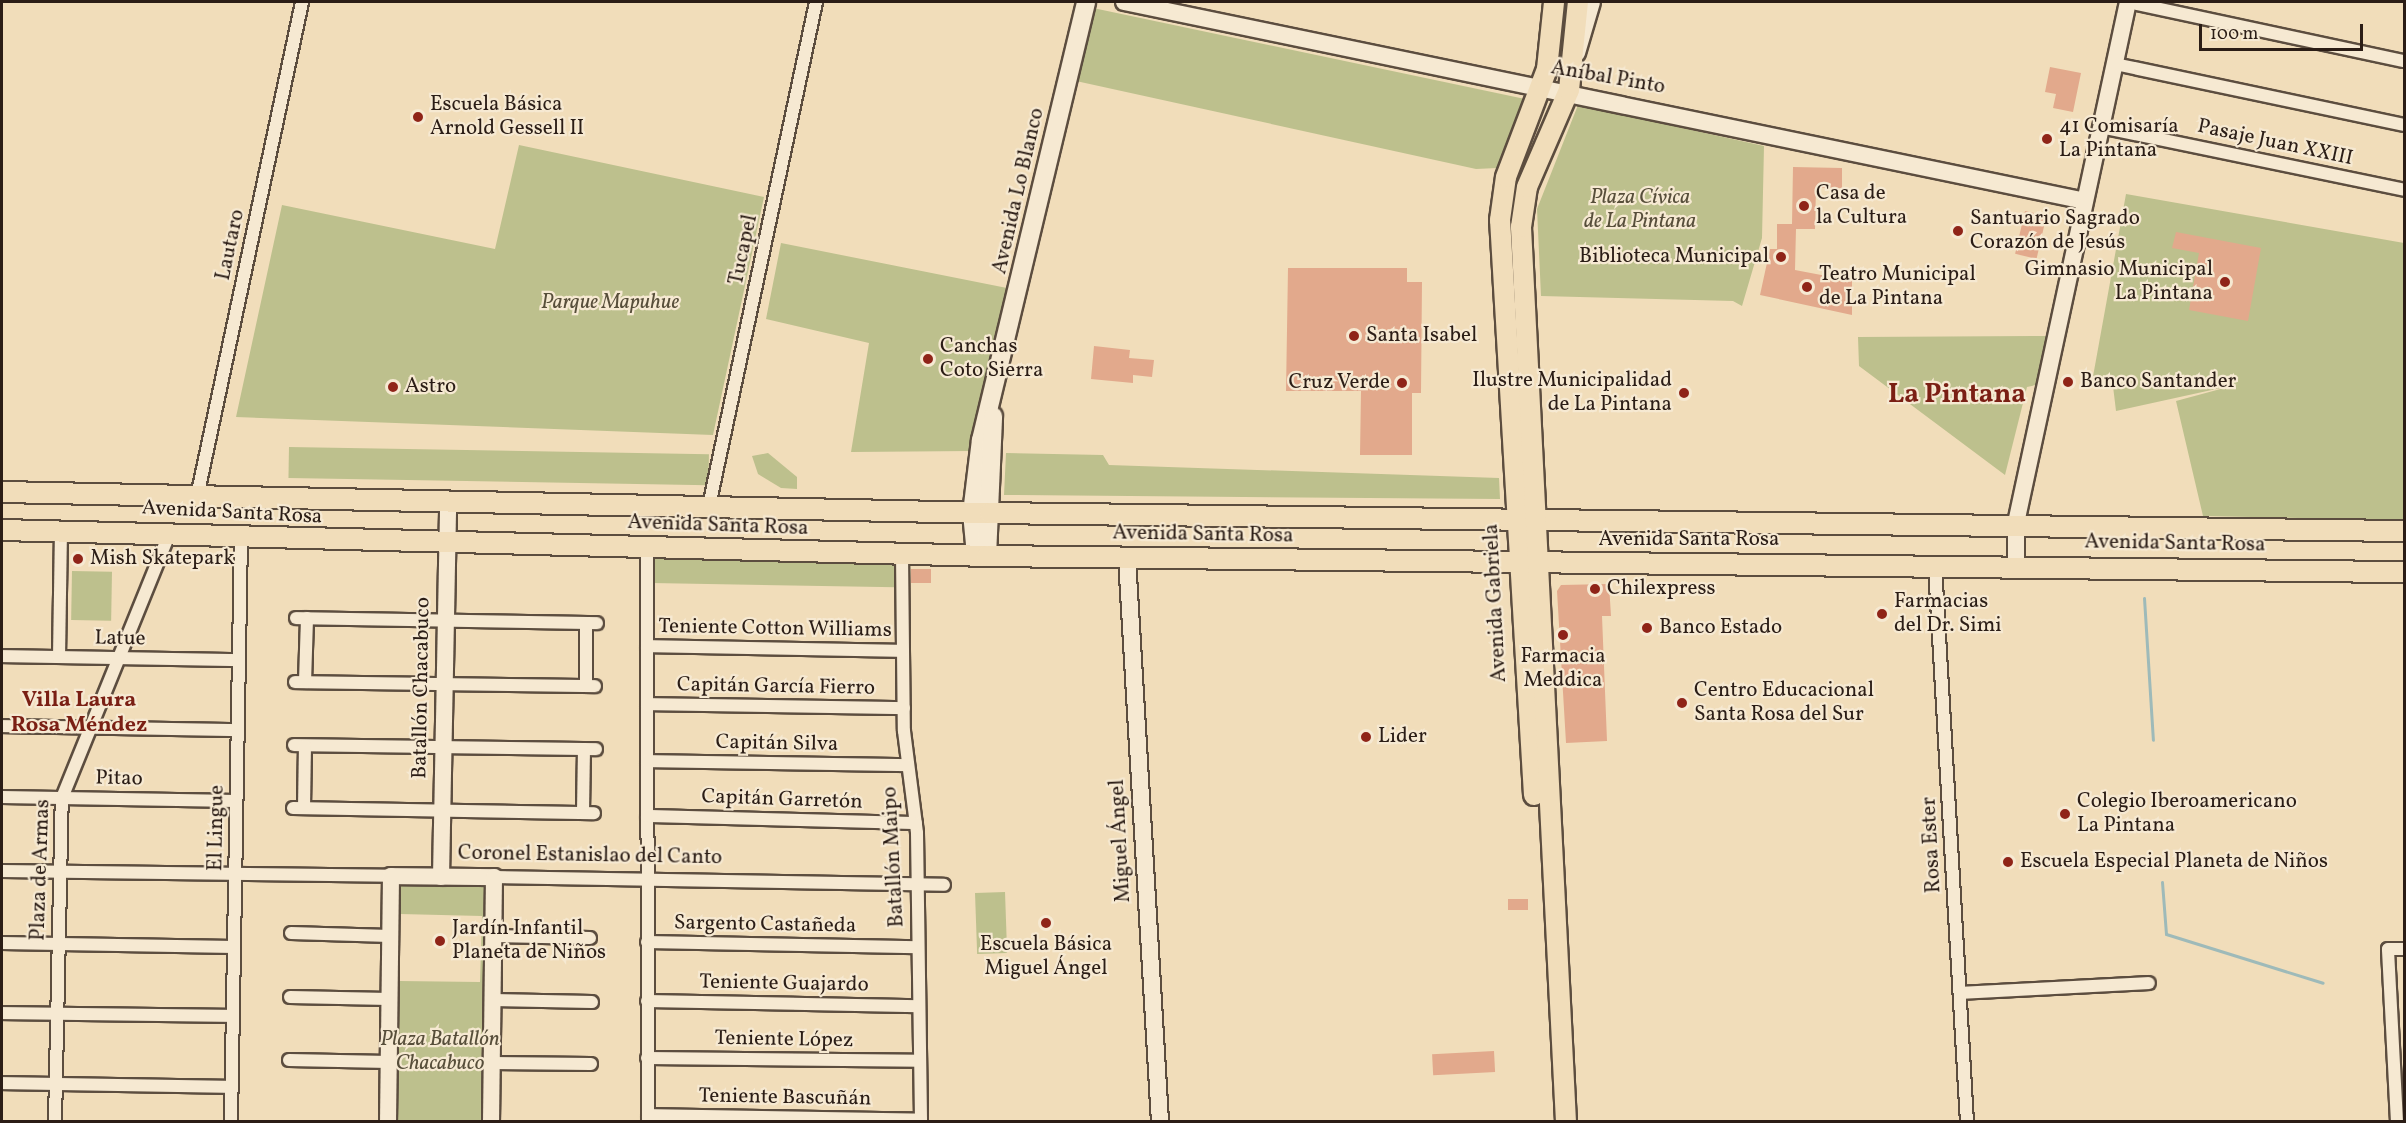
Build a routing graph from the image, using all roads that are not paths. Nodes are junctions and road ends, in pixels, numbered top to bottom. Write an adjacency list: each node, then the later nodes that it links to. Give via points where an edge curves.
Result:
1 (302, 2): 19 (street, Lautaro)
2 (816, 2): 21 (street, Tucapel)
3 (1086, 2): 22 (main road, Avenida Lo Blanco, via 995,390)
4 (1124, 2): 12 (street, Aníbal Pinto)
5 (1554, 2): 12 (main road, Avenida Gabriela)
6 (1578, 2): 9 (main road, Avenida Gabriela)
7 (1592, 2): 9 (street)
8 (2128, 2): 10 (street); 11 (street)
9 (1576, 56): 13 (main road, Avenida Gabriela)
10 (2404, 61)
11 (2115, 64): 14 (street); 15 (street)
12 (1542, 88): 13 (street, Aníbal Pinto); 23 (main road, Avenida Gabriela, via 1509,168 1500,205)
13 (1569, 90): 17 (street, Aníbal Pinto); 24 (main road, Avenida Gabriela, via 1527,187 1521,218)
14 (2404, 125)
15 (2101, 127): 16 (street, Pasaje Juan XXIII); 17 (street)
16 (2404, 190)
17 (2085, 201): 25 (street)
18 (2, 492): 19 (main road, Avenida Santa Rosa)
19 (197, 497): 20 (main road, Avenida Santa Rosa)
20 (448, 500): 21 (main road, Avenida Santa Rosa); 31 (street, Batallón Chacabuco)
21 (709, 506): 22 (main road, Avenida Santa Rosa)
22 (981, 513): 23 (main road, Avenida Santa Rosa); 34 (main road, Avenida Lo Blanco)
23 (1515, 519): 24 (main road, Avenida Santa Rosa); 36 (main road, Avenida Gabriela)
24 (1537, 519): 25 (main road, Avenida Santa Rosa); 36 (main road, Avenida Gabriela)
25 (2016, 523): 28 (main road, Avenida Santa Rosa); 38 (street)
26 (2, 530): 27 (main road, Avenida Santa Rosa)
27 (61, 531): 29 (main road, Avenida Santa Rosa); 44 (street)
28 (2404, 531)
29 (170, 534): 30 (main road, Avenida Santa Rosa); 45 (street, Plaza de Armas)
30 (241, 536): 31 (main road, Avenida Santa Rosa); 46 (street, El Lingue)
31 (447, 537): 32 (main road, Avenida Santa Rosa); 40 (street, Batallón Chacabuco)
32 (647, 548): 33 (main road, Avenida Santa Rosa); 41 (street)
33 (902, 554): 34 (main road, Avenida Santa Rosa); 42 (street, Batallón Maipo)
34 (982, 556): 35 (main road, Avenida Santa Rosa)
35 (1127, 558): 36 (main road, Avenida Santa Rosa); 107 (street, Miguel Ángel)
36 (1527, 564): 37 (main road, Avenida Santa Rosa); 108 (main road, Avenida Gabriela); 109 (main road, Avenida Gabriela)
37 (1935, 566): 38 (main road, Avenida Santa Rosa); 82 (street, Rosa Ester)
38 (2016, 566): 39 (main road, Avenida Santa Rosa)
39 (2404, 573)
40 (446, 620): 47 (street, Batallón Chacabuco); 47 (street, via 301,618 300,682); 47 (street, via 591,623 591,686)
41 (647, 646): 42 (street, Teniente Cotton Williams); 48 (street)
42 (903, 651): 49 (street, Batallón Maipo)
43 (2, 656): 44 (street, Latue)
44 (59, 657): 45 (street, Latue)
45 (118, 658): 46 (street, Latue); 51 (street, Plaza de Armas)
46 (239, 660): 52 (street, El Lingue)
47 (444, 684): 53 (street, Batallón Chacabuco)
48 (647, 704): 49 (street, Capitán García Fierro); 54 (street)
49 (903, 708): 55 (street, Batallón Maipo)
50 (2, 726): 51 (street)
51 (90, 727): 52 (street); 57 (street, Plaza de Armas)
52 (238, 730): 58 (street, El Lingue)
53 (444, 747): 59 (street, Batallón Chacabuco); 59 (street, via 300,746 299,808); 59 (street, via 590,749 589,813)
54 (647, 761): 55 (street, Capitán Silva); 60 (street)
55 (907, 765): 61 (street, Batallón Maipo)
56 (2, 797): 57 (street, Pitao)
57 (62, 798): 58 (street, Pitao); 63 (street, Plaza de Armas)
58 (236, 801): 64 (street, El Lingue)
59 (443, 810): 66 (street, Batallón Chacabuco)
60 (647, 816): 61 (street, Capitán Garretón); 68 (street)
61 (916, 823): 69 (street, Batallón Maipo)
62 (2, 871): 63 (street, Coronel Estanislao del Canto)
63 (59, 872): 64 (street, Coronel Estanislao del Canto); 77 (street, Plaza de Armas)
64 (235, 874): 65 (street, Coronel Estanislao del Canto); 78 (street, El Lingue)
65 (391, 876): 66 (street, Coronel Estanislao del Canto); 72 (street)
66 (441, 877): 67 (street, Coronel Estanislao del Canto)
67 (494, 877): 68 (street, Coronel Estanislao del Canto); 73 (street)
68 (647, 880): 69 (street, Coronel Estanislao del Canto); 75 (street)
69 (917, 884): 70 (street, Coronel Estanislao del Canto); 79 (street, Batallón Maipo)
70 (944, 885)
71 (291, 933): 72 (street)
72 (390, 936): 84 (street)
73 (494, 936): 74 (street); 85 (street)
74 (590, 938)
75 (647, 942): 79 (street, Sargento Castañeda); 86 (street)
76 (2, 943): 77 (street)
77 (58, 944): 78 (street); 90 (street, Plaza de Armas)
78 (234, 947): 91 (street, El Lingue)
79 (918, 948): 88 (street, Batallón Maipo)
80 (2404, 949): 111 (street, via 2388,949)
81 (2149, 983): 82 (street)
82 (1960, 993): 110 (street, Rosa Ester)
83 (290, 997): 84 (street)
84 (390, 999): 94 (street)
85 (493, 1000): 87 (street); 96 (street)
86 (647, 1001): 88 (street, Teniente Guajardo); 92 (street)
87 (592, 1002)
88 (919, 1006): 95 (street, Batallón Maipo)
89 (2, 1013): 90 (street)
90 (57, 1014): 91 (street); 99 (street, Plaza de Armas)
91 (233, 1016): 100 (street, El Lingue)
92 (647, 1058): 95 (street, Teniente López); 101 (street)
93 (289, 1060): 94 (street)
94 (389, 1062): 105 (street)
95 (920, 1062): 102 (street, Batallón Maipo)
96 (492, 1063): 97 (street); 106 (street)
97 (591, 1064)
98 (2, 1083): 99 (street)
99 (56, 1084): 100 (street); 103 (street, Plaza de Armas)
100 (232, 1087): 104 (street, El Lingue)
101 (648, 1118): 102 (street, Teniente Bascuñán)
102 (921, 1121)
103 (55, 1122)
104 (231, 1122)
105 (388, 1122)
106 (491, 1122)
107 (1160, 1122)
108 (1553, 1122)
109 (1566, 1122)
110 (1967, 1122)
111 (2397, 1122)

